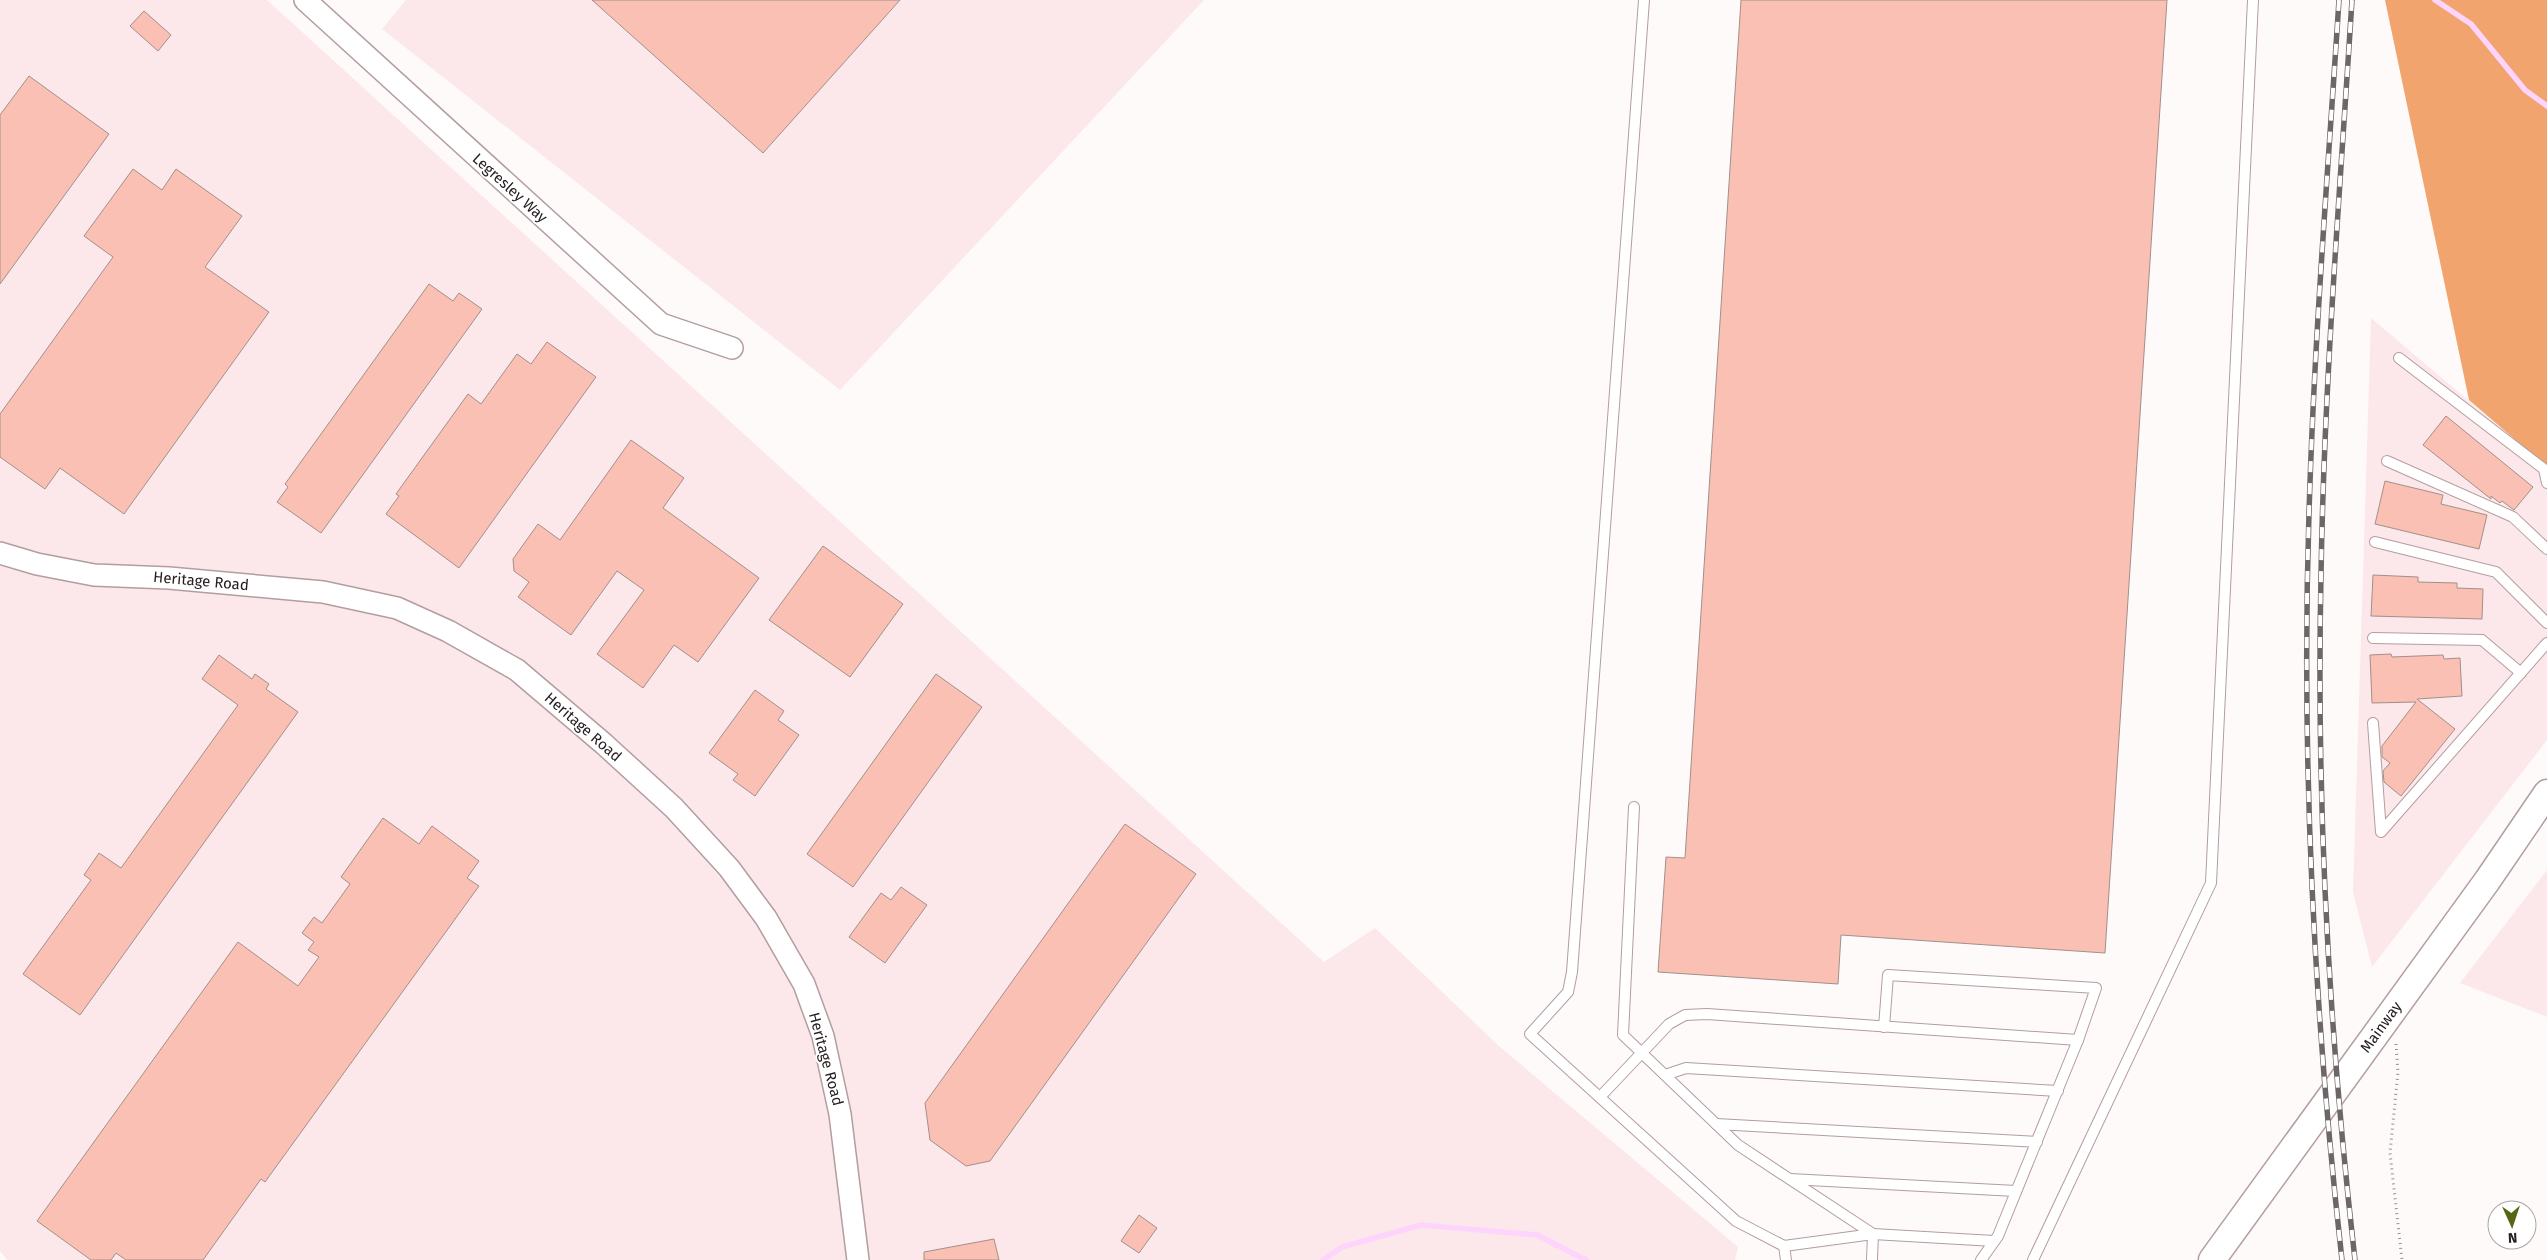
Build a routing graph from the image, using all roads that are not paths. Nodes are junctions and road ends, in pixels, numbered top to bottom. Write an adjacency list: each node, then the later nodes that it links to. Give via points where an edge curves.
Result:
1 (305, 0): 4 (street, Legresley Way, via 661,324)
2 (1644, 0): 23 (lane, via 1572,972 1568,992 1530,1034)
3 (2253, 0): 35 (lane, via 2211,883)
4 (732, 348)
5 (2399, 358): 7 (lane, via 2544,469)
6 (2387, 461): 9 (lane, via 2513,517)
7 (2547, 483)
8 (2375, 542): 11 (lane, via 2496,572)
9 (2547, 549)
10 (0, 553): 31 (street, Heritage Road, via 94,575 169,578 323,592 388,606 448,631 517,670 674,808 730,868 766,918 804,984 823,1036 840,1114)
11 (2547, 623)
12 (2373, 638): 14 (lane, via 2482,640)
13 (2547, 643): 14 (lane)
14 (2521, 673): 15 (lane, via 2381,832)
15 (2373, 723)
16 (2547, 793): 36 (street, Mainway)
17 (1634, 807): 20 (lane, via 1623,1035)
18 (1884, 1027): 19 (lane); 19 (lane, via 1888,974 2096,988); 20 (lane, via 1685,1015 1669,1024)
19 (2078, 1040): 22 (lane)
20 (1642, 1053): 21 (lane); 23 (lane)
21 (1665, 1075): 22 (lane, via 1686,1068); 24 (lane)
22 (2058, 1091): 25 (lane)
23 (1600, 1097): 30 (lane, via 1736,1221)
24 (1716, 1124): 25 (lane); 26 (lane, via 1738,1145)
25 (2037, 1142): 27 (lane)
26 (1790, 1179): 27 (lane); 28 (lane)
27 (2016, 1191): 29 (lane)
28 (1872, 1234): 29 (lane); 30 (lane); 33 (lane)
29 (1994, 1241): 34 (lane)
30 (1784, 1246): 32 (lane)
31 (858, 1260)
32 (1786, 1260)
33 (1872, 1260)
34 (1980, 1260)
35 (2033, 1260)
36 (2212, 1260)

